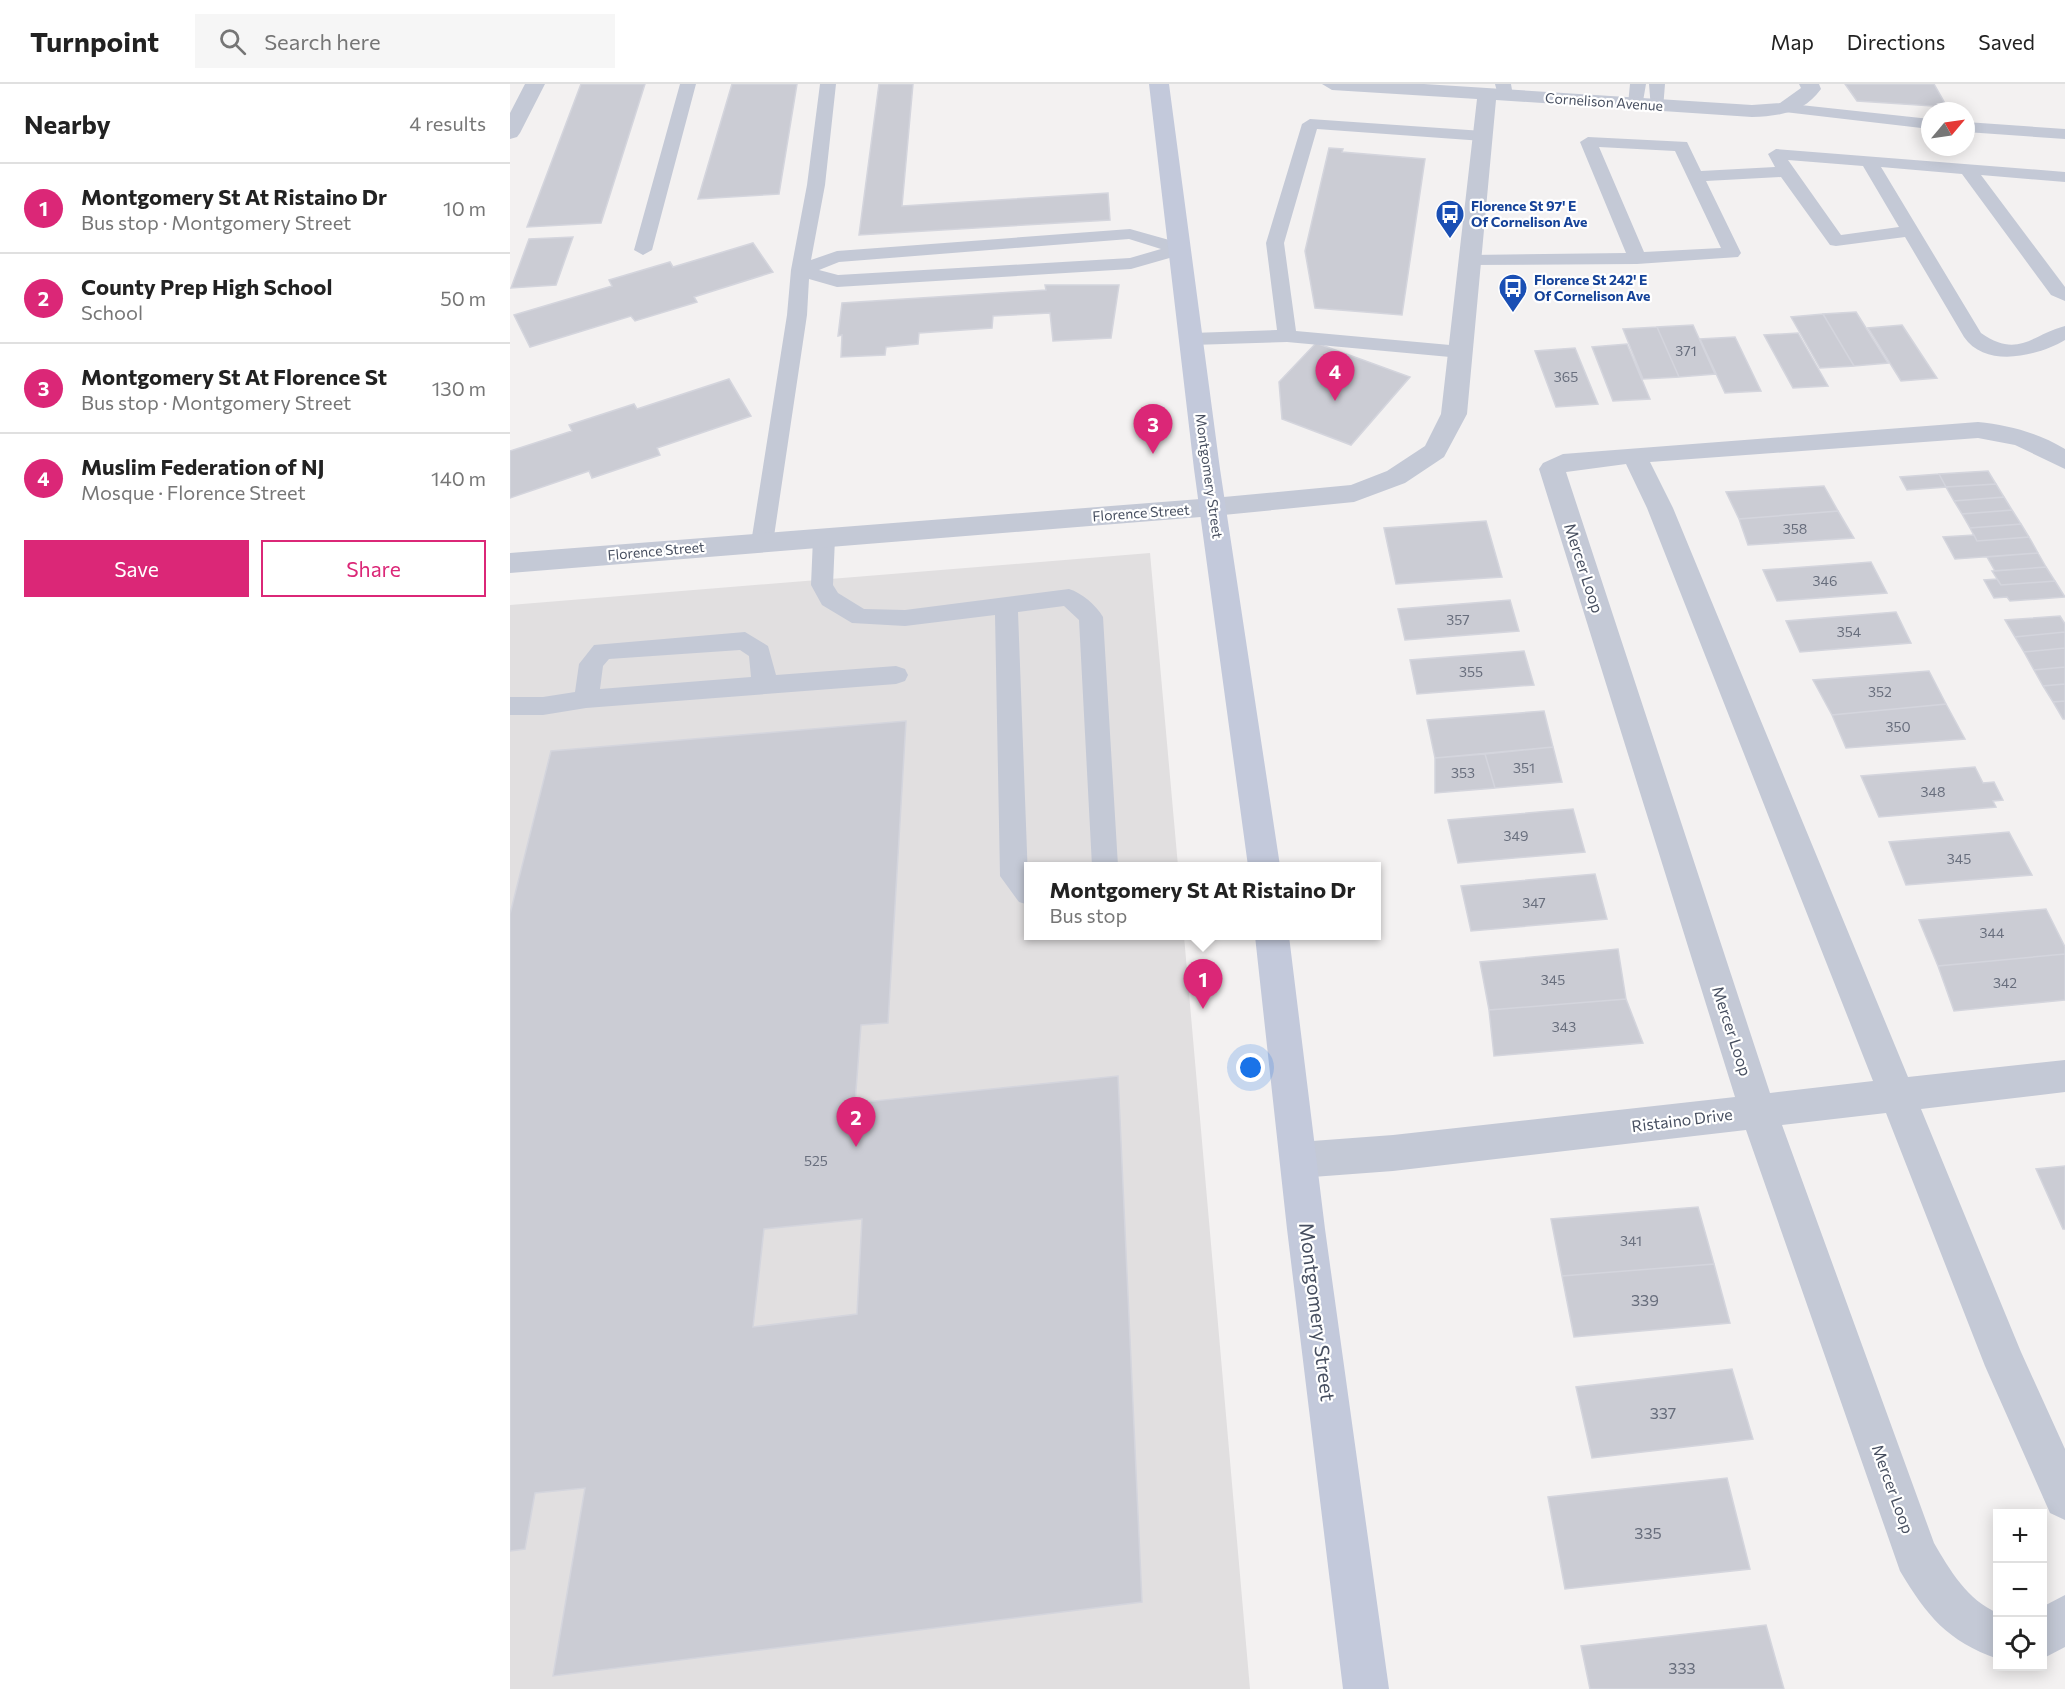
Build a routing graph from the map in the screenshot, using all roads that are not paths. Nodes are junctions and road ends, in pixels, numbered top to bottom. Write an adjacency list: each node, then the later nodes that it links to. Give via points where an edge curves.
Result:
1 (535, 84): 15 (street)
2 (688, 84): 25 (lane)
3 (828, 84): 28 (lane, via 816,185)
4 (1332, 84): 8 (street, Cornelison Avenue)
5 (1638, 84): 10 (lane)
6 (1657, 84): 11 (lane)
7 (1160, 88): 24 (main road, Montgomery Street)
8 (1495, 90): 10 (street, Cornelison Avenue); 17 (street, Florence Street)
9 (1805, 93): 12 (street, Cornelison Avenue)
10 (1636, 104): 11 (street, Cornelison Avenue)
11 (1657, 106): 12 (street, Cornelison Avenue, via 1752,111)
12 (1782, 108): 13 (lane)
13 (1921, 123)
14 (1975, 128): 16 (lane)
15 (510, 133)
16 (2065, 134)
17 (1483, 136): 27 (street, Florence Street); 31 (lane, via 1310,124 1275,243)
18 (1869, 162): 19 (lane); 20 (lane, via 1776,154); 23 (lane)
19 (1967, 170): 22 (lane); 29 (lane, via 2058,291)
20 (1786, 172): 21 (lane); 23 (lane, via 1836,241)
21 (1695, 176): 26 (lane, via 1732,253); 26 (lane, via 1681,146 1588,142)
22 (2064, 178)
23 (1910, 231): 30 (lane, via 1974,337 1984,345 2020,351 2045,345)
24 (1181, 249): 28 (lane, via 1131,263 837,281); 28 (lane, via 1130,234 837,257); 32 (main road, Montgomery Street)
25 (643, 250)
26 (1637, 258): 27 (lane)
27 (1471, 261): 33 (street, Florence Street)
28 (800, 270): 38 (lane, via 797,315)
29 (2065, 295)
30 (2065, 332)
31 (1287, 336): 32 (lane); 33 (lane)
32 (1192, 339): 36 (main road, Montgomery Street)
33 (1461, 352): 36 (street, Florence Street, via 1454,414 1436,451 1396,477 1354,494)
34 (1634, 455): 35 (street, Mercer Loop, via 1978,430 2034,442); 50 (street, via 1660,508); 51 (street, Mercer Loop, via 1563,462 1552,469)
35 (2065, 461)
36 (1213, 507): 37 (street, Florence Street); 46 (main road, Montgomery Street)
37 (824, 538): 38 (street, Florence Street); 40 (lane, via 822,585 830,599 861,617 905,618)
38 (762, 543): 39 (street, Florence Street)
39 (510, 563)
40 (1006, 605): 45 (lane, via 1069,597 1091,616); 47 (lane, via 1012,876)
41 (896, 675): 42 (lane)
42 (758, 686): 43 (lane); 43 (lane, via 764,675 760,652 745,641 602,651 591,664)
43 (586, 699): 44 (lane, via 543,706)
44 (510, 706)
45 (1105, 862)
46 (1263, 862)
47 (1024, 889)
48 (1272, 940): 52 (main road, Montgomery Street)
49 (2065, 1076): 50 (street, Ristaino Drive)
50 (1895, 1094): 51 (street, Ristaino Drive); 53 (street, via 2006,1366)
51 (1758, 1111): 52 (street, Ristaino Drive, via 1393,1154); 55 (street, Mercer Loop, via 1916,1555 1936,1589 1961,1616)
52 (1299, 1160): 57 (main road, Montgomery Street)
53 (2065, 1498)
54 (2065, 1618): 56 (street)
55 (1993, 1633)
56 (2047, 1633)
57 (1366, 1689)

